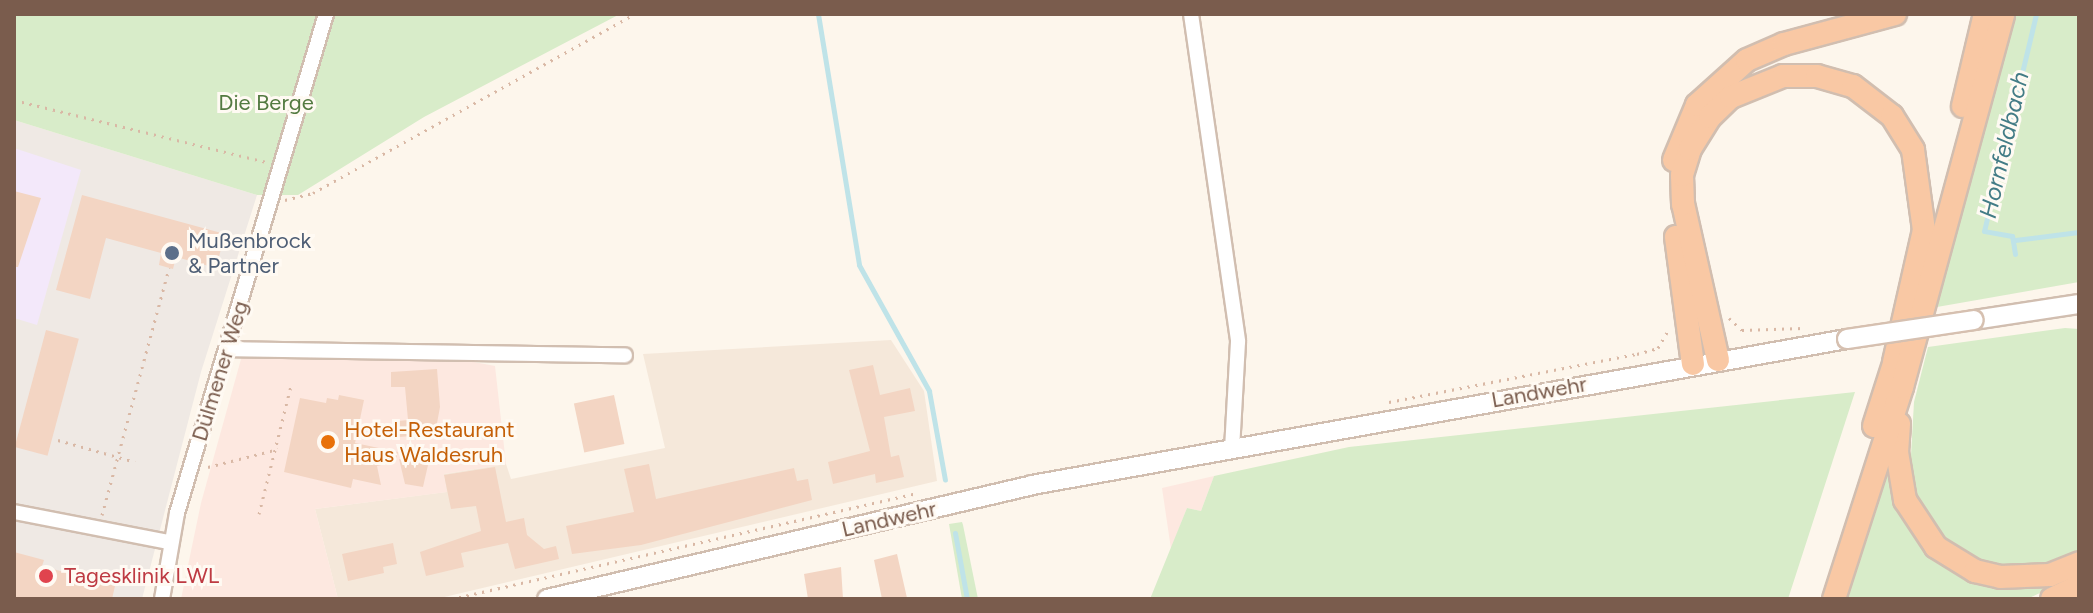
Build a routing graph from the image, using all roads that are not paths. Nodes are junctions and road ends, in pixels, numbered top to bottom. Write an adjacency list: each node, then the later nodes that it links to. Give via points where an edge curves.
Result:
1 (326, 14): 7 (street, Dülmener Weg)
2 (1191, 14): 13 (street, via 1238,342)
3 (1895, 14): 11 (highway, via 1759,55 1717,82 1697,105 1683,130 1670,179)
4 (1985, 14): 10 (highway, via 1923,274)
5 (2003, 14): 12 (highway)
6 (2079, 304): 9 (main road, Landwehr, bridge)
7 (226, 349): 8 (street); 15 (street, Dülmener Weg)
8 (625, 355)
9 (1718, 360): 10 (highway, via 1689,239 1682,175 1710,117 1731,97 1783,76 1805,76 1853,86 1892,116 1913,150 1924,230); 11 (main road, Landwehr)
10 (1894, 362): 20 (highway)
11 (1693, 364): 13 (main road, Landwehr)
12 (1902, 387): 16 (highway, via 1900,476 1913,516 1936,547 1975,571 2000,577 2050,575); 21 (highway)
13 (1232, 448): 19 (main road, Landwehr, via 1032,485)
14 (14, 512): 15 (street)
15 (169, 542): 18 (street, Dülmener Weg)
16 (2079, 563)
17 (2079, 586): 22 (highway)
18 (163, 597)
19 (547, 599)
20 (1821, 599)
21 (1834, 599)
22 (2052, 599)

